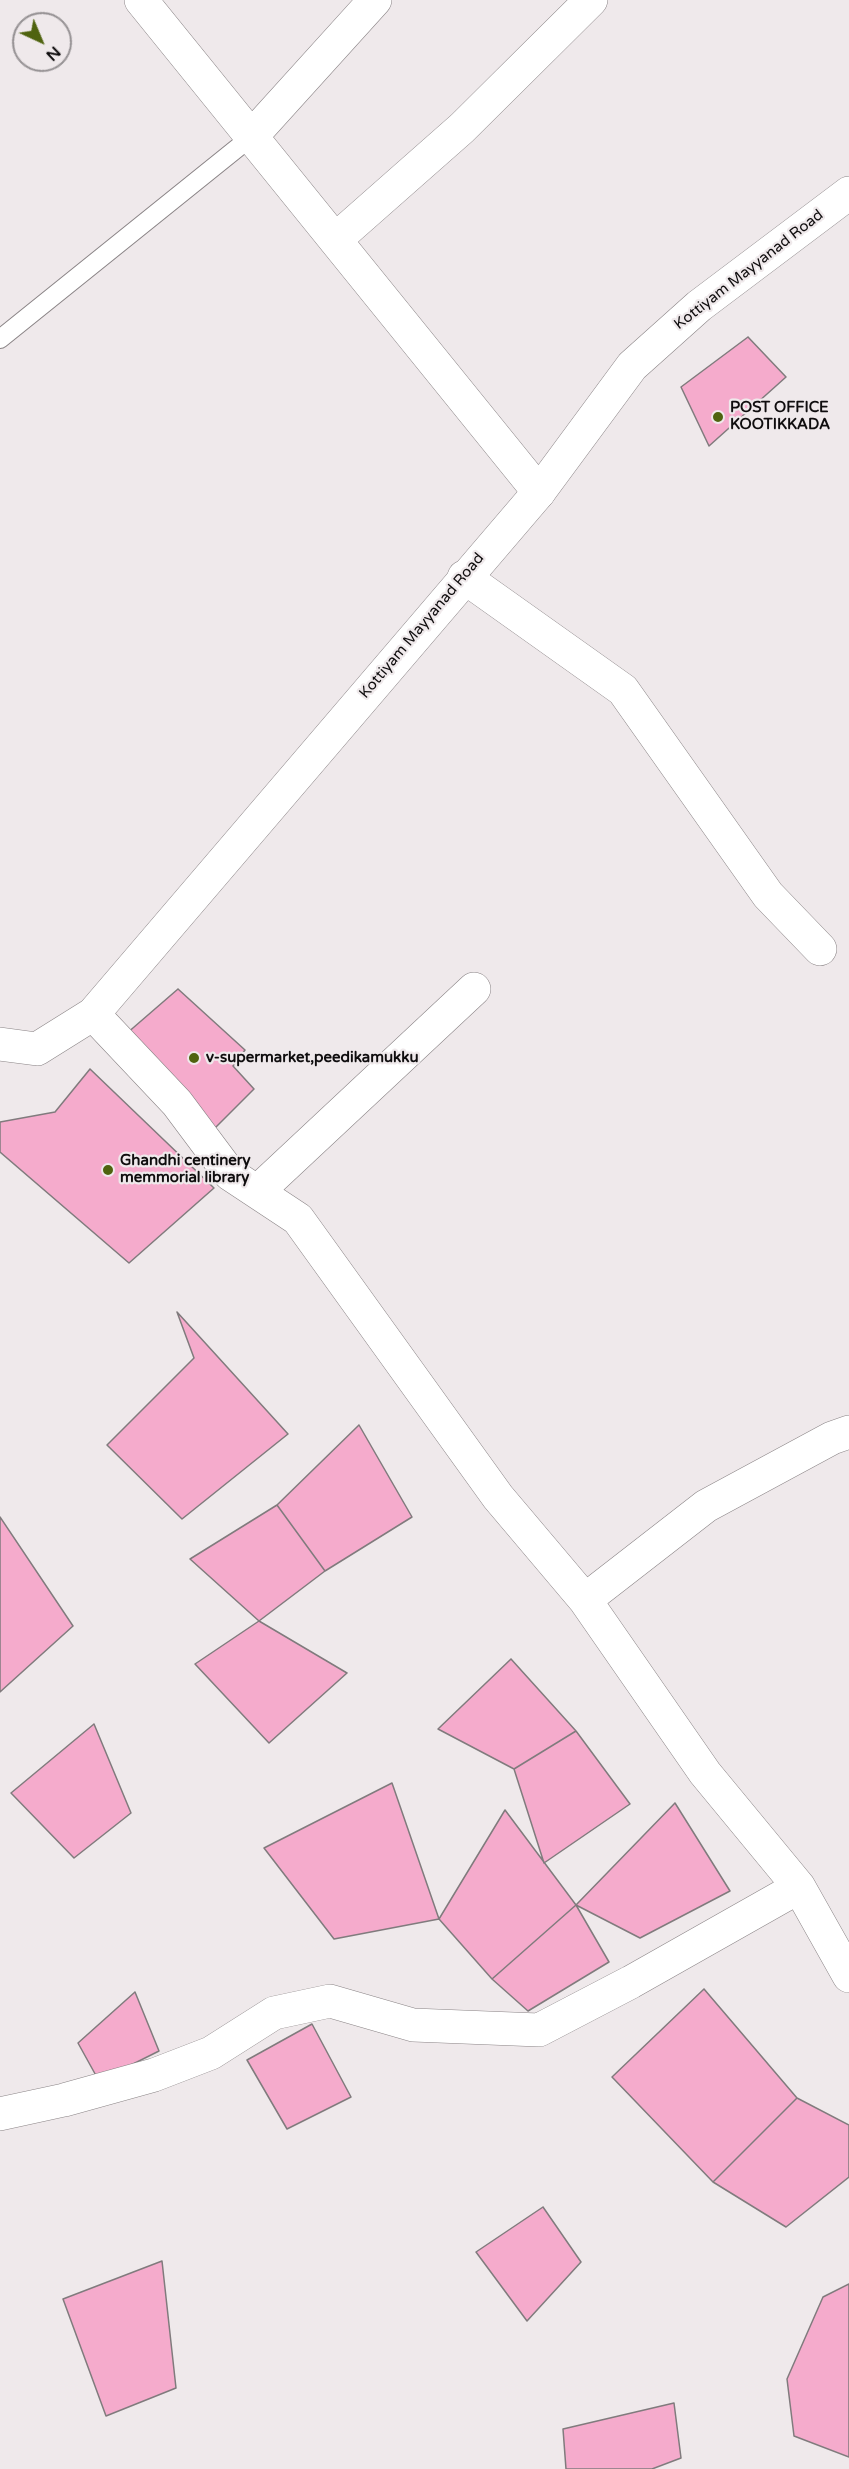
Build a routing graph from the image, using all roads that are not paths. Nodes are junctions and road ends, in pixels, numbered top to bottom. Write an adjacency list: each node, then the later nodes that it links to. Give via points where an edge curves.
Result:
1 (141, 0): 4 (street)
2 (375, 0): 4 (street)
3 (591, 0): 6 (street, via 462,128)
4 (251, 137): 6 (street); 7 (lane)
5 (849, 193): 8 (street, Kottiyam Mayyanad Road, via 699,306 632,366)
6 (334, 240): 8 (street)
7 (0, 339)
8 (539, 492): 9 (street, Kottiyam Mayyanad Road)
9 (464, 577): 10 (street, via 623,690 768,895); 12 (street, Kottiyam Mayyanad Road)
10 (820, 949)
11 (474, 989): 14 (street)
12 (93, 1014): 13 (street, Kottiyam Mayyanad Road, via 37,1049); 14 (street, via 177,1103 230,1174)
13 (0, 1044)
14 (257, 1192): 16 (street, via 298,1220 498,1497)
15 (849, 1432): 16 (street, via 706,1506)
16 (585, 1600): 17 (street, via 705,1773)
17 (799, 1887): 18 (street); 19 (street, via 539,2030 413,2025 330,2001 274,2013 211,2053 154,2075)
18 (849, 1976)
19 (0, 2114)

